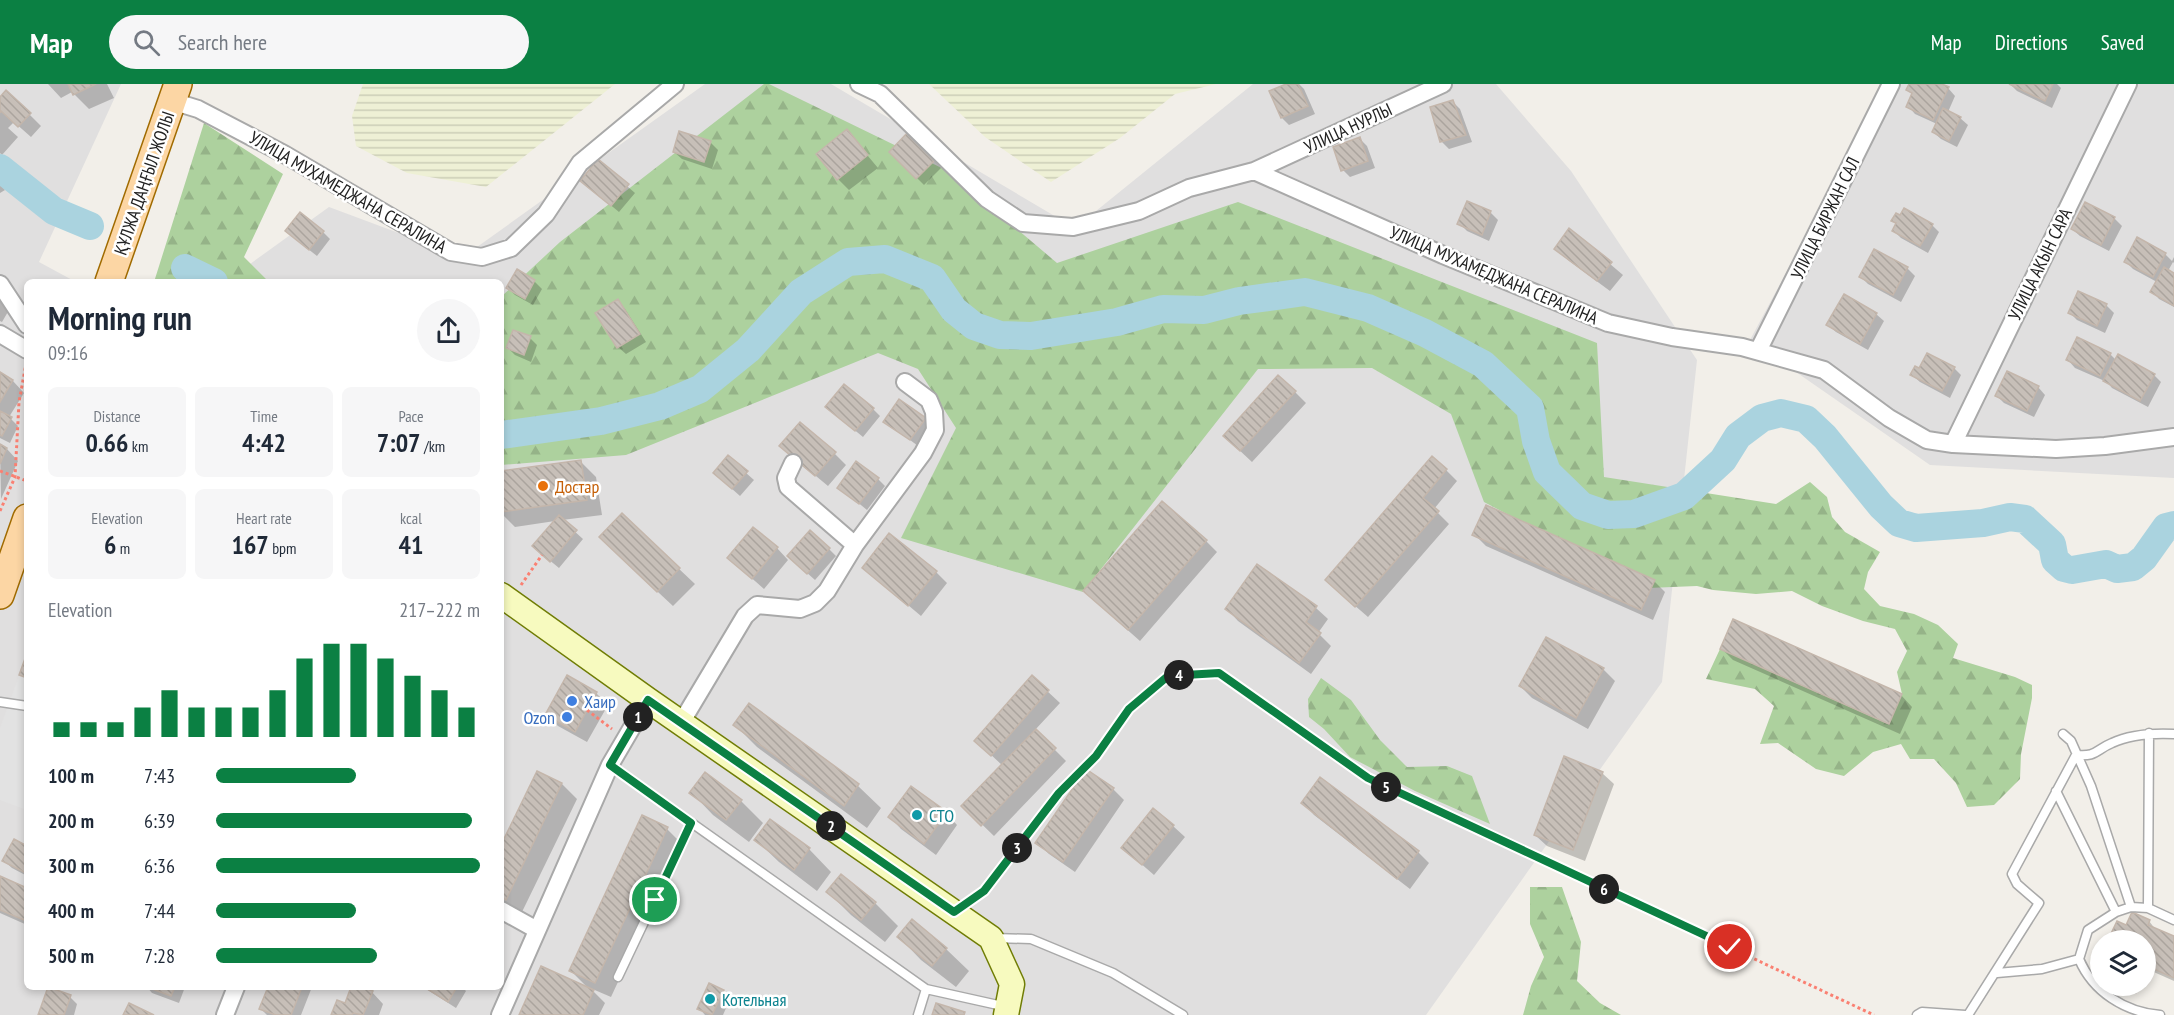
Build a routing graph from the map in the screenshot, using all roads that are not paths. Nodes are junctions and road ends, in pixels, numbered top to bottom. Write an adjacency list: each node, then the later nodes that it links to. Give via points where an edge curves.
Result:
1 (675, 84): 6 (street, УЛИЦА МУХАМЕДЖАНА СЕРАЛИНА, via 580,163 546,214 511,248 482,257 451,252)
2 (859, 84): 7 (street, via 880,94 987,199 1023,223 1073,227 1139,211 1189,188)
3 (1443, 84): 7 (street, УЛИЦА НУРЛЫ)
4 (1891, 84): 13 (street, УЛИЦА БИРЖАН САЛ)
5 (2128, 84): 16 (street, УЛИЦА АКЫН САРА)
6 (175, 93): 8 (main road, ҚҰЛЖА ДАҢҒЫЛ ЖОЛЫ)
7 (1254, 171): 13 (street, УЛИЦА МУХАМЕДЖАНА СЕРАЛИНА, via 1608,323)
8 (110, 279)
9 (0, 284): 10 (street)
10 (24, 320)
11 (0, 334): 12 (street)
12 (24, 348)
13 (1758, 351): 16 (street, УЛИЦА МУХАМЕДЖАНА СЕРАЛИНА, via 1824,370 1889,418 1927,440)
14 (905, 382): 19 (street, via 929,400 935,430 923,453)
15 (2174, 437): 16 (street, УЛИЦА МУХАМЕДЖАНА СЕРАЛИНА, via 2055,449)
16 (1953, 444)
17 (793, 463): 19 (street, via 786,478 788,487)
18 (24, 527): 20 (main road)
19 (855, 545): 25 (street, via 827,591 815,603 800,609 757,605 746,615)
20 (0, 595)
21 (506, 598): 22 (street)
22 (648, 700): 25 (street); 30 (street)
23 (0, 702): 24 (lane)
24 (24, 706)
25 (681, 723): 39 (street)
26 (2149, 733): 28 (lane); 29 (lane, via 2112,742 2090,756); 34 (lane)
27 (2063, 734): 29 (lane, via 2071,741)
28 (2174, 734)
29 (2076, 755): 31 (lane); 33 (lane, via 2091,786)
30 (610, 765): 32 (lane); 38 (street)
31 (2056, 791): 36 (lane); 41 (lane, via 2012,874 2017,884 2039,903)
32 (691, 823): 42 (lane); 43 (lane)
33 (2131, 907): 34 (lane); 36 (lane)
34 (2148, 908): 37 (lane)
35 (504, 912): 38 (street)
36 (2116, 912): 40 (lane, via 2088,930)
37 (2174, 920)
38 (537, 930): 47 (street)
39 (991, 938): 45 (street, via 1012,984); 49 (lane, via 1031,939 1113,973)
40 (2079, 959): 41 (lane, via 2042,969); 52 (lane, via 2086,975 2107,996 2147,1014)
41 (1997, 972): 51 (lane)
42 (618, 977)
43 (926, 989): 45 (lane); 48 (lane)
44 (235, 990): 46 (street)
45 (1007, 1011)
46 (225, 1015)
47 (500, 1015)
48 (918, 1015)
49 (1183, 1015)
50 (1917, 1015): 51 (lane)
51 (1967, 1015)
52 (2160, 1015)

